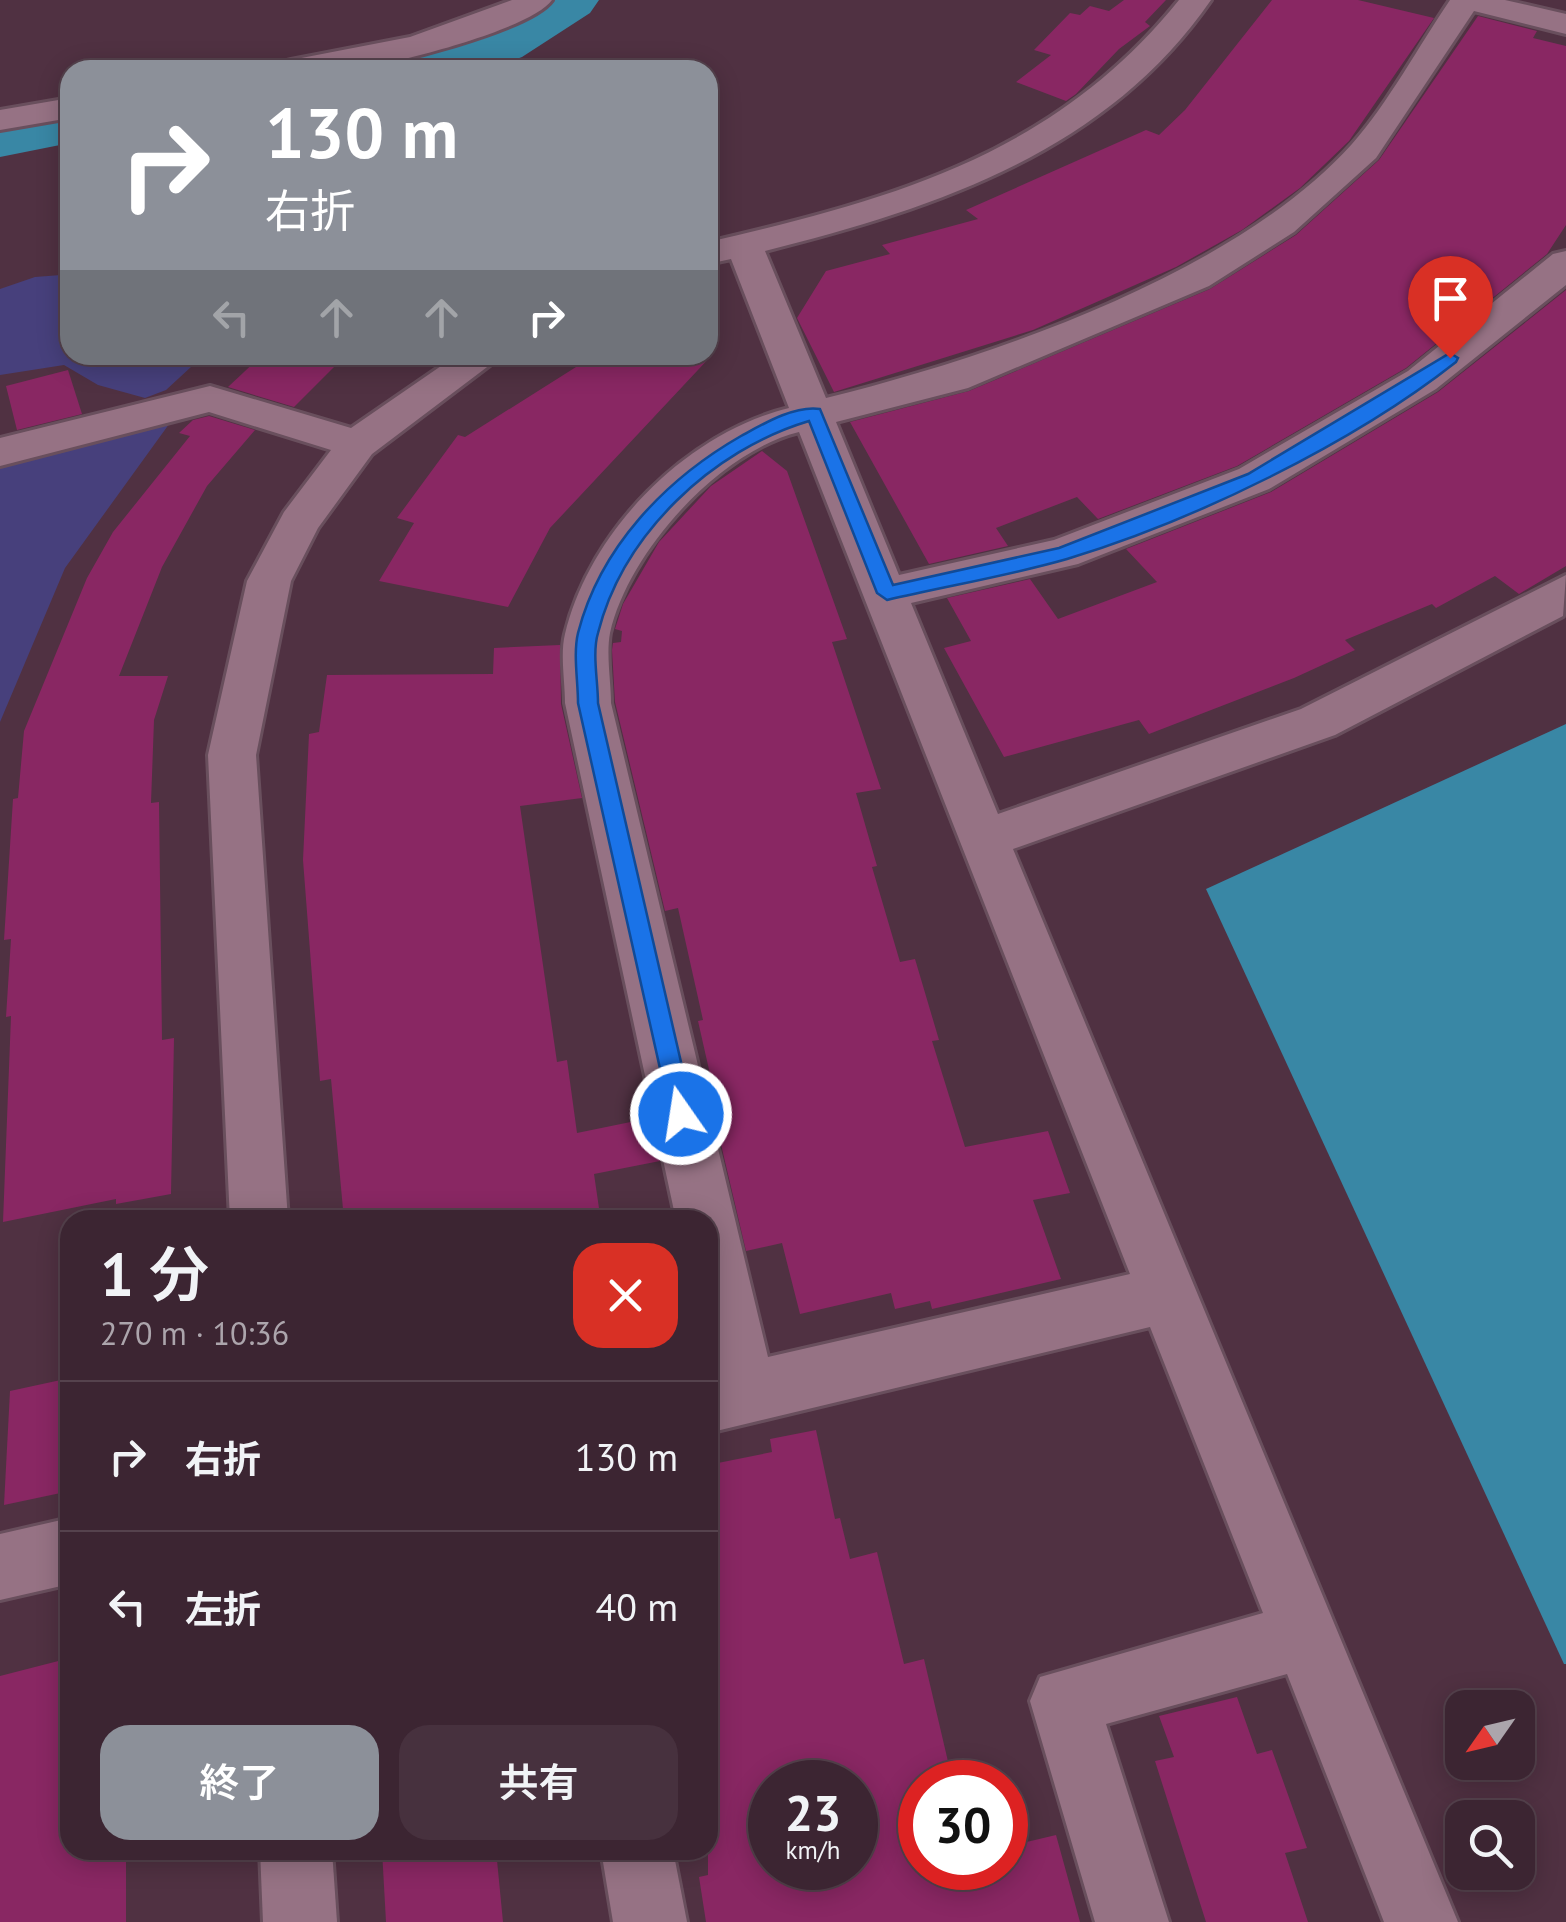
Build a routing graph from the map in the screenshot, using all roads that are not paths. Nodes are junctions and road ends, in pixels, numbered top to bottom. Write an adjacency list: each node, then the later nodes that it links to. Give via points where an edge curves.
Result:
1 (536, 0): 4 (street, via 426,46)
2 (1195, 0): 7 (street, via 1160,45 1096,104 1042,138 884,206)
3 (1566, 24): 10 (street, via 1466,0 1364,150 1281,224 1196,278 954,380)
4 (347, 60)
5 (60, 110): 6 (street)
6 (0, 120)
7 (726, 249): 10 (street)
8 (1566, 262): 14 (street, via 1422,380 1254,479 1063,553)
9 (469, 365): 11 (street)
10 (814, 413): 14 (street); 17 (street, via 773,426 710,462 666,500 618,558 587,636 588,703)
11 (357, 444): 12 (street, via 210,400); 16 (street, via 299,522 269,581 232,755)
12 (0, 452)
13 (1566, 591): 15 (street, via 1318,722)
14 (887, 593): 15 (street)
15 (986, 839): 18 (street)
16 (258, 1210)
17 (703, 1210)
18 (1168, 1294): 20 (street); 23 (street)
19 (718, 1323): 20 (street)
20 (726, 1398)
21 (60, 1552): 22 (street)
22 (0, 1567)
23 (1306, 1635): 28 (street, via 1064,1701); 29 (street)
24 (297, 1860): 26 (street)
25 (639, 1860): 27 (street)
26 (300, 1922)
27 (650, 1922)
28 (1132, 1922)
29 (1421, 1922)

